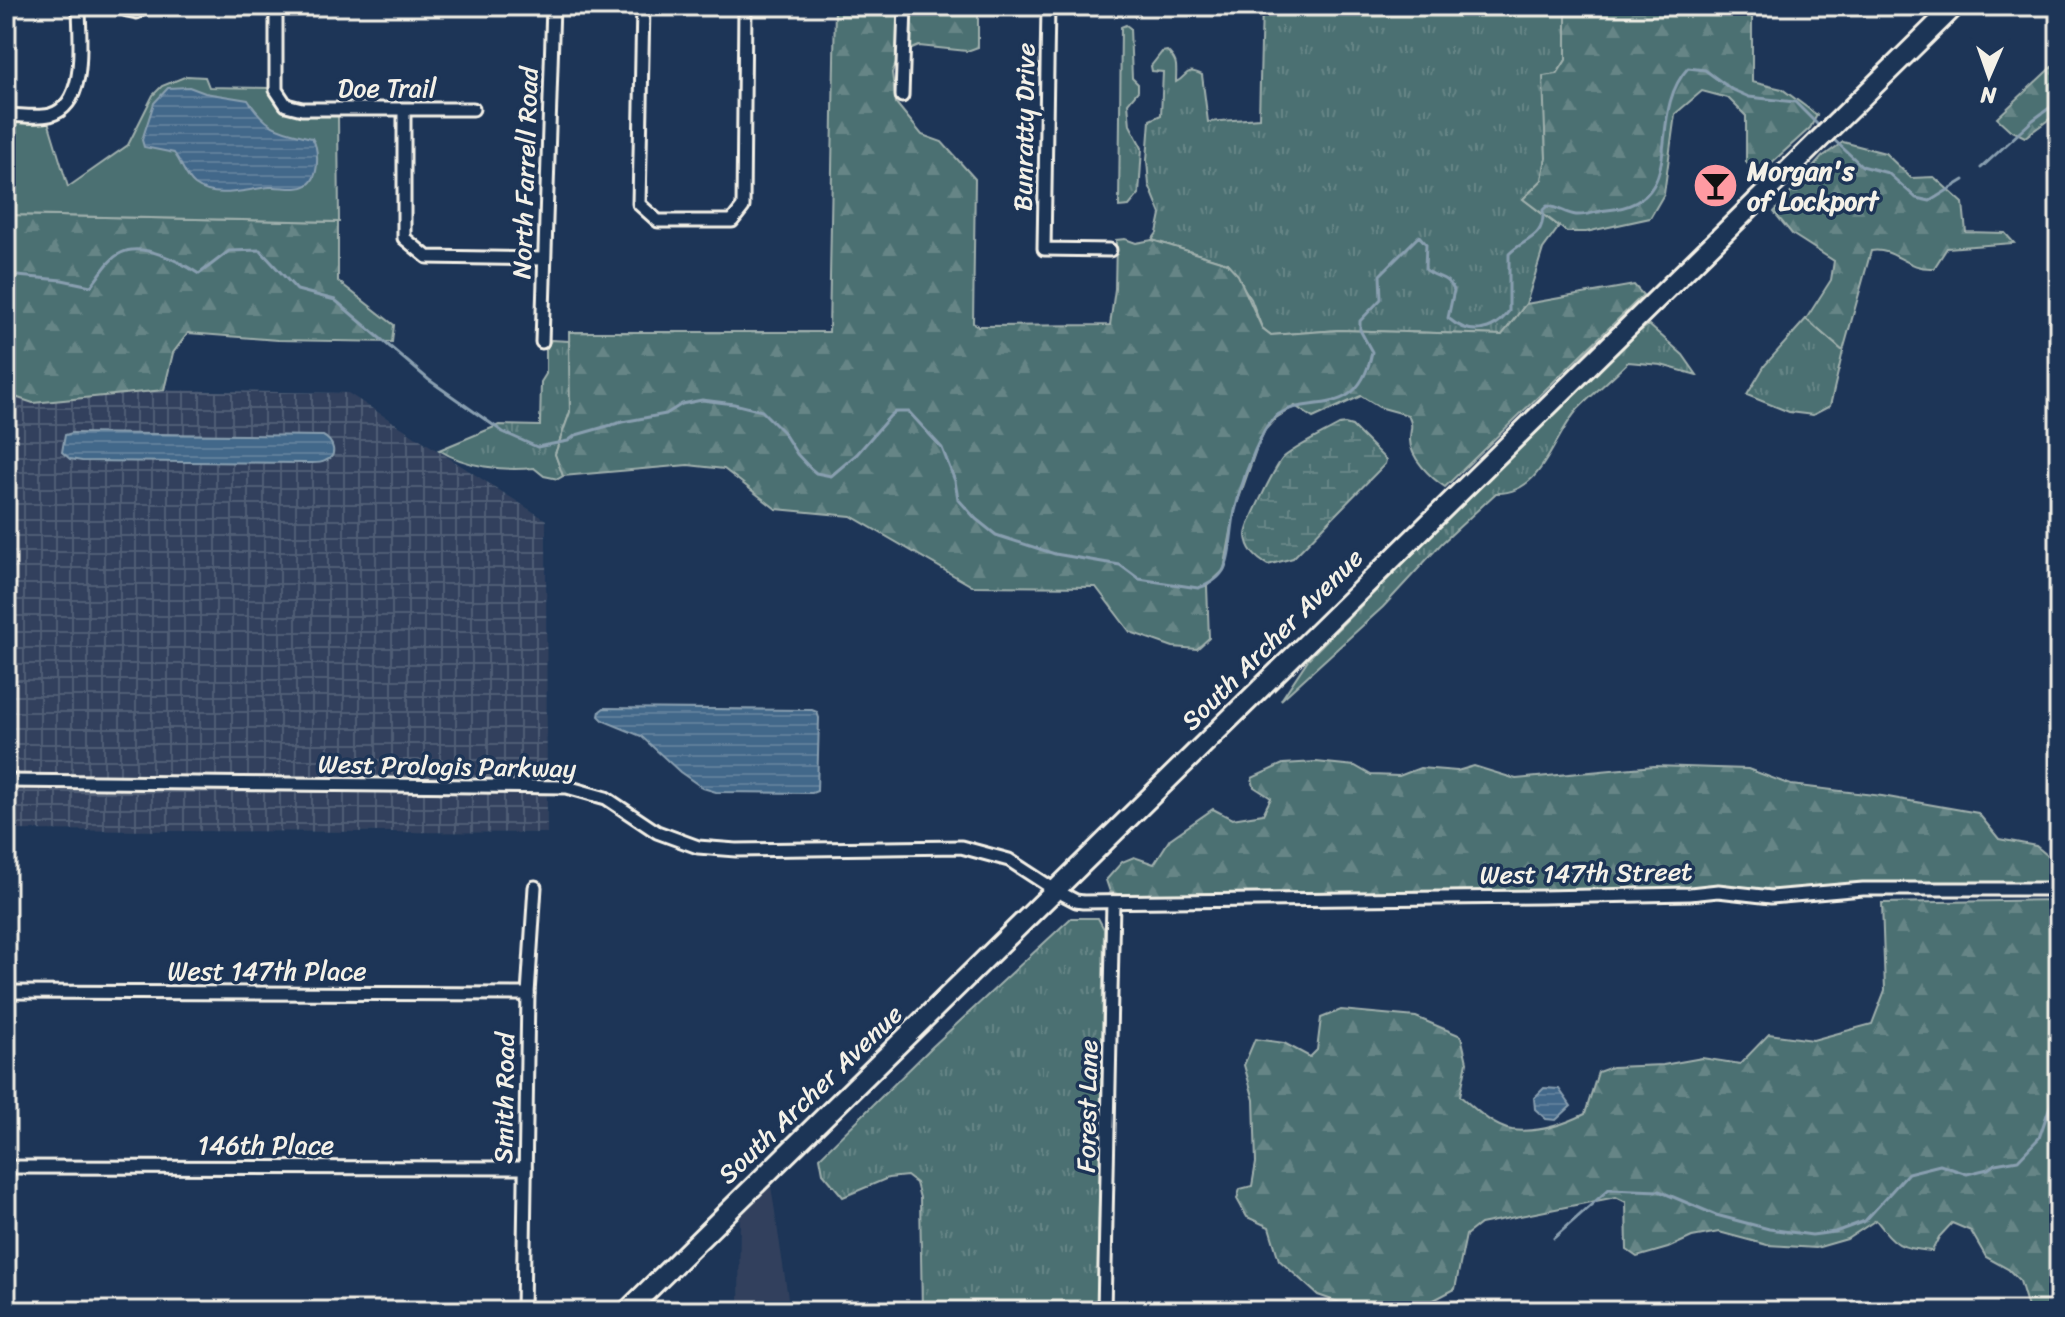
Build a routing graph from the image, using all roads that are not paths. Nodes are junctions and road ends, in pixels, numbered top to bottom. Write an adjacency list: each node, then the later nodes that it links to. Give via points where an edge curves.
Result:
1 (79, 6): 14 (street, via 77,82 68,103 52,114)
2 (123, 6): 3 (street, via 137,12)
3 (146, 6)
4 (276, 6): 13 (street, Doe Trail, via 276,90 286,105)
5 (553, 6): 16 (street, North Farrell Road)
6 (643, 6): 7 (street, via 639,204 658,221 732,221 743,207)
7 (745, 6)
8 (905, 6): 11 (street)
9 (1048, 6): 15 (street, Bunratty Drive, via 1044,249)
10 (1955, 6): 21 (main road, South Archer Avenue)
11 (902, 96)
12 (473, 109): 13 (street, Doe Trail)
13 (404, 110): 16 (street, via 404,238 427,257)
14 (6, 115)
15 (1110, 250)
16 (544, 259): 17 (street, North Farrell Road)
17 (542, 342)
18 (6, 781): 21 (street, West Prologis Parkway, via 567,787 606,798 657,832 698,847 961,847 1009,860)
19 (535, 887): 24 (street, Smith Road)
20 (2059, 889): 22 (street, West 147th Street, via 1863,889 1771,897 1718,891)
21 (1055, 890): 22 (street, West Prologis Parkway, via 1076,901); 28 (main road, South Archer Avenue)
22 (1113, 902): 29 (street, Forest Lane)
23 (6, 992): 24 (street, West 147th Place)
24 (528, 994): 26 (street, Smith Road)
25 (6, 1167): 26 (street, 146th Place)
26 (525, 1168): 27 (street, Smith Road)
27 (523, 1311)
28 (627, 1311)
29 (1104, 1311)

